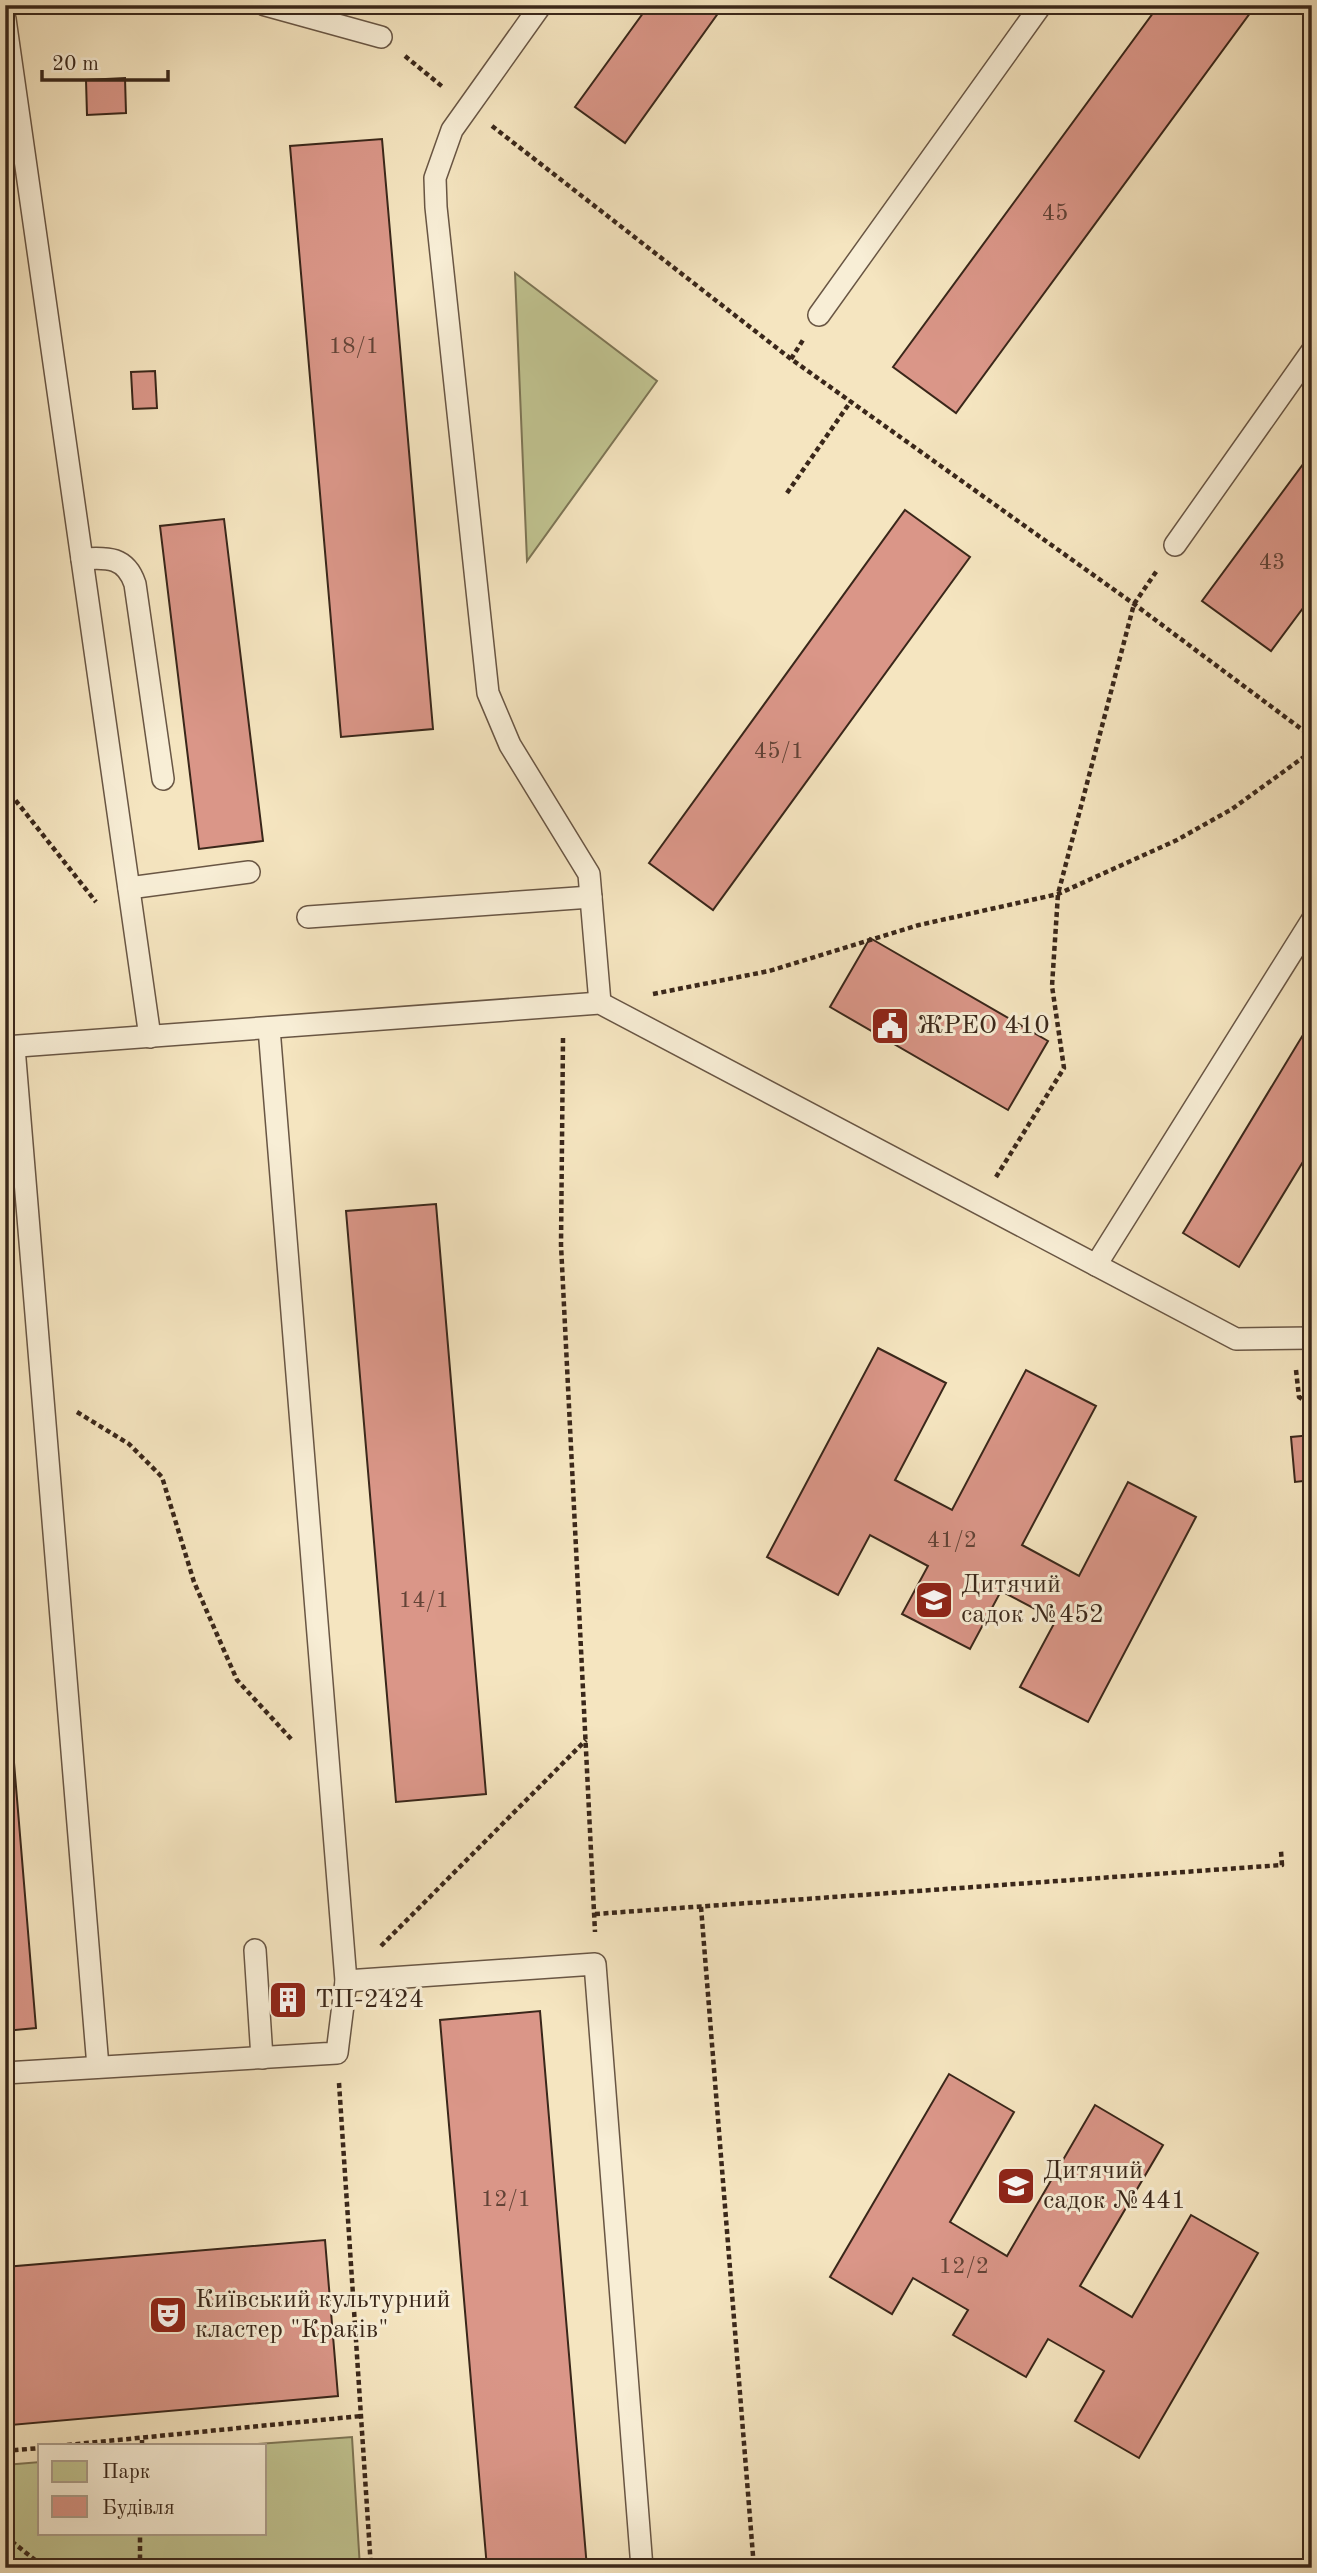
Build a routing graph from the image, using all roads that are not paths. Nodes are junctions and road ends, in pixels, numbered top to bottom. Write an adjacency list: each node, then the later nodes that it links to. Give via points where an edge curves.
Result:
1 (265, 5): 5 (lane)
2 (541, 5): 13 (lane, via 467,107 442,150 435,178 436,207 483,667 498,724 589,874)
3 (1041, 5): 6 (lane)
4 (5, 19): 9 (lane)
5 (381, 37)
6 (819, 315)
7 (1312, 351): 8 (lane)
8 (1175, 545)
9 (82, 559): 10 (lane, via 106,557 130,569); 12 (lane)
10 (163, 779)
11 (249, 872): 12 (lane)
12 (129, 888): 18 (lane)
13 (591, 897): 14 (lane); 16 (lane)
14 (308, 917)
15 (1312, 920): 20 (lane)
16 (600, 1003): 17 (lane); 20 (lane)
17 (269, 1028): 18 (lane); 23 (lane)
18 (150, 1037): 19 (lane)
19 (10, 1047): 25 (lane)
20 (1097, 1265): 21 (lane, via 1236,1339)
21 (1304, 1338)
22 (255, 1950): 24 (lane)
23 (346, 1981): 24 (lane, via 337,2053); 27 (lane, via 595,1964)
24 (262, 2058): 25 (lane)
25 (98, 2067): 26 (lane)
26 (5, 2073)
27 (642, 2568)

